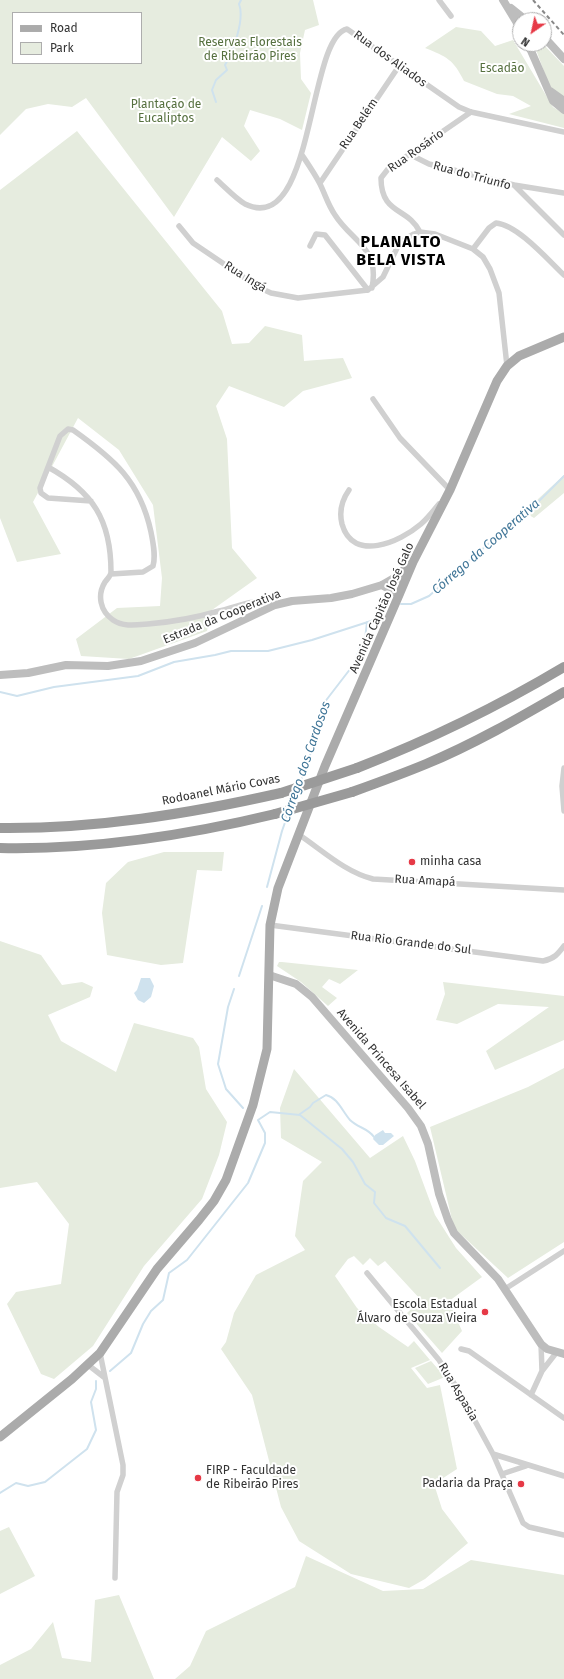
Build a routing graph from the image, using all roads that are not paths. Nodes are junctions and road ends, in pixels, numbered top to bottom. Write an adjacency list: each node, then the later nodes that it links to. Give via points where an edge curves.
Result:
1 (439, 0): 5 (street)
2 (505, 3): 3 (main road); 4 (main road)
3 (516, 12)
4 (512, 15)
5 (451, 16)
6 (552, 45): 8 (main road)
7 (532, 52): 10 (main road)
8 (564, 58)
9 (399, 66): 13 (street, Rua dos Aliados, via 448,101); 15 (street, Rua dos Aliados, via 353,32 347,29 337,34 325,61); 18 (street, Rua Belém)
10 (547, 87): 11 (main road); 12 (main road, via 553,101)
11 (564, 101)
12 (564, 110)
13 (471, 112): 14 (street, Rua dos Aliados); 16 (street, Rua Rosário)
14 (564, 132)
15 (302, 155): 17 (street, Rua dos Aliados, via 284,193 274,202 264,206 246,204); 18 (street)
16 (411, 155): 19 (street, Rua do Triunfo, via 430,164); 22 (street, Rua Rosário, via 388,169 381,178 381,188 386,202 412,221)
17 (217, 180)
18 (320, 183): 27 (street, via 336,216 370,258 374,270)
19 (514, 185): 20 (street); 23 (street, Rua do Triunfo)
20 (564, 192)
21 (179, 226): 27 (street, Rua Ingá, via 193,243 271,293 298,298)
22 (420, 232): 25 (street, via 435,234); 27 (street, via 404,239 383,277)
23 (564, 235)
24 (310, 246): 27 (street, via 316,234 325,234)
25 (473, 249): 26 (street, via 489,228 496,223 503,224 526,240); 29 (street, via 483,257 490,269 498,293)
26 (564, 275)
27 (370, 289)
28 (564, 337): 29 (main road, Avenida Capitão José Galo, via 519,356)
29 (507, 366): 32 (main road, Avenida Capitão José Galo, via 497,381)
30 (374, 399): 32 (street, via 400,438)
31 (48, 467): 34 (street, via 74,483); 34 (street, via 40,488 43,496); 35 (street, via 60,436 68,429 73,430 113,460 139,496 153,542 153,566 143,572)
32 (449, 489): 33 (street, via 420,525 400,538 365,547 349,538 344,530 342,504); 36 (main road, Avenida Capitão José Galo, via 413,562)
33 (349, 490)
34 (91, 501): 35 (street, via 107,532)
35 (111, 574): 39 (street, via 101,590 102,608 112,620 126,625 190,619 261,601)
36 (401, 579): 37 (main road, Estrada da Cooperativa); 38 (main road, Avenida Capitão José Galo)
37 (382, 585): 38 (main road); 39 (main road, Estrada da Cooperativa, via 331,598)
38 (399, 595): 46 (main road, Avenida Capitão José Galo)
39 (275, 605): 41 (main road, Estrada da Cooperativa, via 195,643 141,661 108,666 66,665 28,673)
40 (564, 667): 45 (highway, Rodoanel Mário Covas, bridge, via 516,696 426,741 357,768 281,792 236,803 97,825)
41 (0, 674)
42 (564, 692): 47 (highway, bridge, via 513,722 426,764 352,792 275,814 223,827 136,842 91,847)
43 (564, 768): 44 (street)
44 (564, 811)
45 (0, 828)
46 (298, 834): 48 (street, Rua Amapá, via 346,868 373,878); 49 (main road, Avenida Capitão José Galo, via 276,893)
47 (0, 848)
48 (564, 890)
49 (270, 925): 50 (street, Rua Rio Grande do Sul, via 543,961 551,960); 51 (main road, Avenida Capitão José Galo)
50 (564, 946)
51 (269, 975): 54 (main road, Avenida Princesa Isabel, via 296,984 312,997 408,1108 421,1126 428,1144 439,1194 454,1233); 57 (main road, Avenida Capitão José Galo, via 267,1049 253,1105 226,1180 214,1201 157,1269)
52 (564, 1251): 54 (street)
53 (367, 1273): 65 (street, Rua Aspasia, via 439,1360 461,1394)
54 (505, 1289): 55 (main road, Avenida Princesa Isabel)
55 (541, 1344): 58 (main road, Avenida Princesa Isabel); 60 (street)
56 (461, 1349): 62 (street, via 469,1351)
57 (100, 1353): 59 (main road, Avenida Capitão José Galo); 61 (street)
58 (560, 1353): 60 (street)
59 (87, 1364): 61 (street); 64 (main road, Avenida Capitão José Galo)
60 (542, 1371): 62 (street)
61 (103, 1376): 70 (street, via 124,1470 117,1492)
62 (531, 1394): 63 (street)
63 (564, 1418)
64 (0, 1437)
65 (493, 1454): 66 (street); 67 (street, Rua Aspasia)
66 (527, 1466): 67 (street); 68 (street)
67 (502, 1474): 69 (street, Rua Aspasia, via 522,1521 527,1526)
68 (564, 1476)
69 (564, 1536)
70 (115, 1578)

